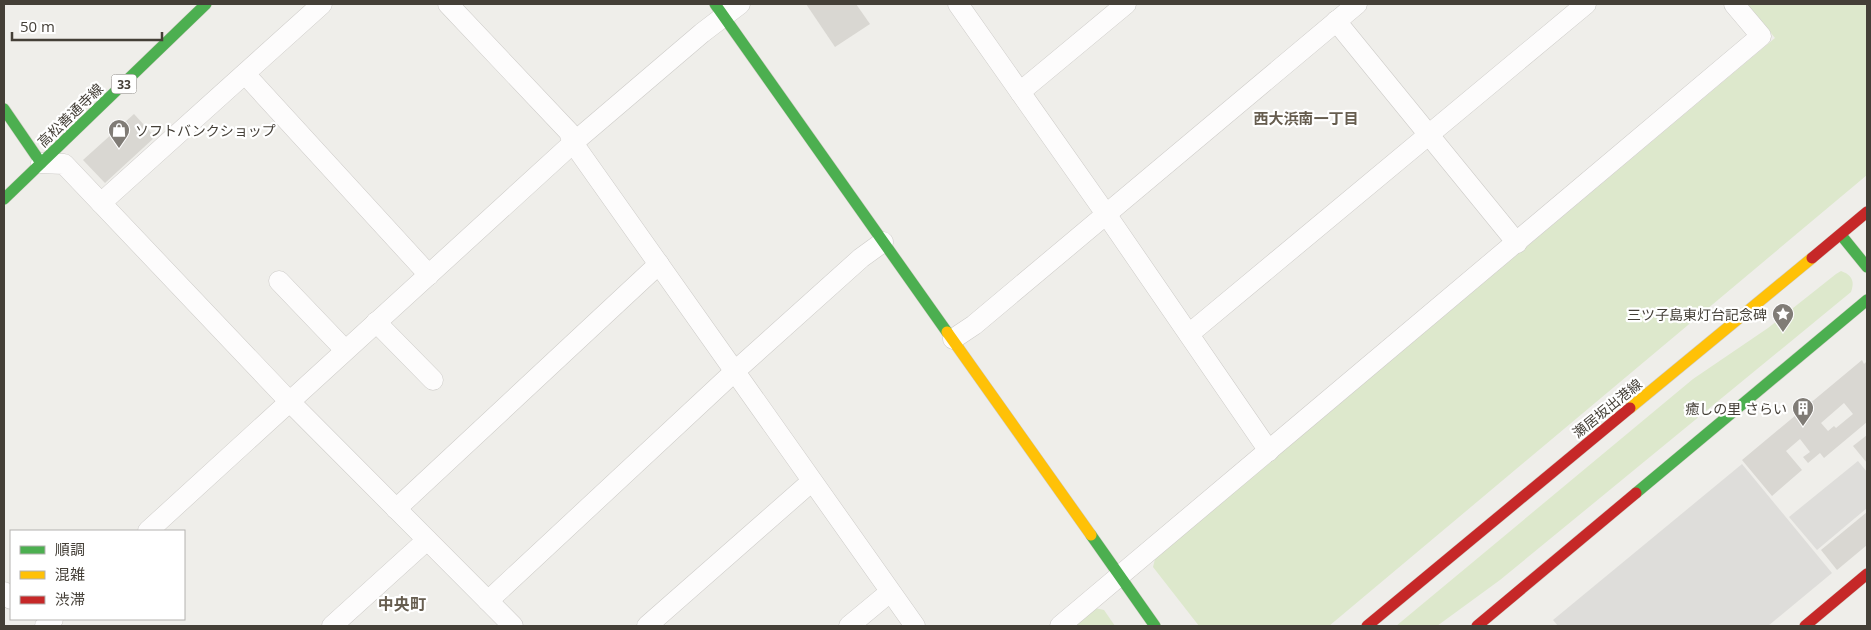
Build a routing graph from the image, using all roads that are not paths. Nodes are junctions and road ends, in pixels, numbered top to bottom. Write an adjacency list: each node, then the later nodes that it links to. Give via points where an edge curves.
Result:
1 (206, 4): 18 (main road, 高松善通寺線 / 33)
2 (322, 4): 12 (street)
3 (448, 4): 16 (street, via 569,132)
4 (740, 4): 10 (street)
5 (958, 4): 13 (street)
6 (1126, 4): 13 (street)
7 (1357, 4): 11 (street)
8 (1586, 4): 15 (street)
9 (1734, 4): 25 (street, via 1761,36)
10 (720, 10): 16 (street); 24 (main road)
11 (1336, 21): 15 (street); 22 (street)
12 (245, 74): 20 (street); 28 (street)
13 (1020, 92): 22 (street)
14 (4, 109): 18 (main road)
15 (1429, 135): 25 (street); 32 (street)
16 (573, 143): 26 (street); 28 (street)
17 (19, 152): 18 (main road)
18 (41, 164): 19 (main road, 高松善通寺線); 20 (street, via 64,164)
19 (4, 199)
20 (101, 203): 37 (street)
21 (1867, 212): 23 (main road, 瀬居坂出港線)
22 (1106, 214): 32 (street); 33 (street)
23 (1841, 235): 27 (main road); 54 (main road, 瀬居坂出港線)
24 (884, 242): 33 (main road); 35 (street, via 861,258)
25 (1517, 243): 38 (street)
26 (659, 264): 35 (street); 40 (street)
27 (1867, 267)
28 (429, 275): 31 (street)
29 (279, 281): 34 (street)
30 (1867, 300): 55 (main road)
31 (376, 322): 34 (street); 36 (street)
32 (1189, 334): 38 (street)
33 (953, 339): 44 (main road)
34 (345, 350): 37 (street)
35 (734, 372): 39 (street); 46 (street)
36 (433, 380)
37 (289, 401): 40 (street); 41 (street)
38 (1269, 451): 44 (street)
39 (811, 482): 45 (street); 49 (street)
40 (396, 509): 42 (street)
41 (149, 530)
42 (427, 540): 46 (street); 47 (street)
43 (1867, 574): 56 (main road)
44 (1120, 576): 52 (street); 53 (main road)
45 (890, 592): 50 (street); 51 (street)
46 (488, 601): 48 (street)
47 (332, 626)
48 (514, 626)
49 (647, 626)
50 (849, 626)
51 (915, 626)
52 (1060, 626)
53 (1155, 626)
54 (1366, 626)
55 (1477, 626)
56 (1805, 626)

